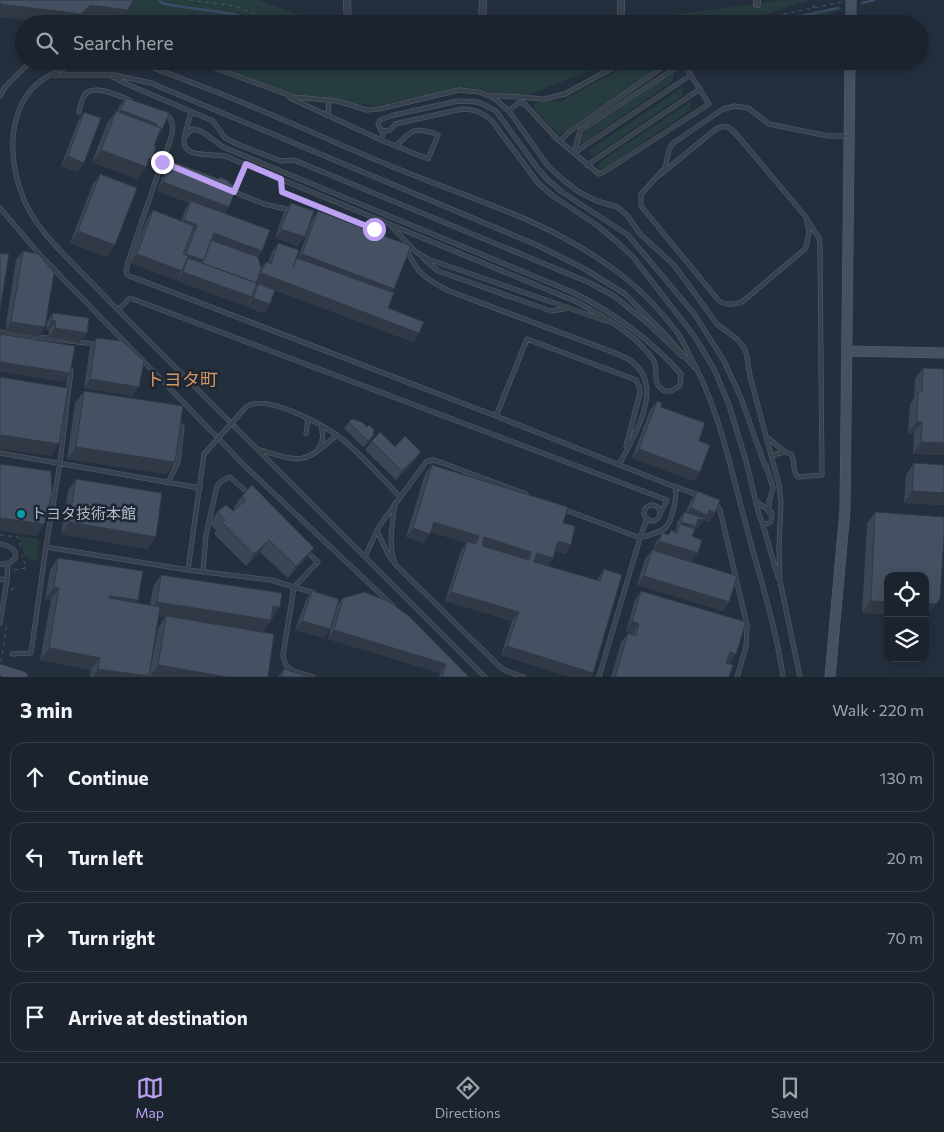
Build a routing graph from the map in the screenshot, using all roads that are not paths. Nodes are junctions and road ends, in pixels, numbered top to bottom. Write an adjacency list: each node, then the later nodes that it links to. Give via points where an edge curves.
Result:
1 (347, 0): 6 (street)
2 (482, 0): 7 (street)
3 (621, 0): 5 (street)
4 (847, 1): 8 (street)
5 (621, 14)
6 (348, 15)
7 (482, 15)
8 (849, 15)
9 (22, 70): 24 (lane)
10 (60, 70): 18 (lane)
11 (160, 70): 64 (lane, via 512,213 581,247 610,266 658,308 678,333)
12 (219, 70): 22 (lane)
13 (609, 70): 25 (lane, via 565,94)
14 (659, 70): 38 (lane)
15 (671, 70): 40 (lane, via 580,131)
16 (688, 70): 20 (lane)
17 (850, 70): 35 (street)
18 (51, 75): 19 (lane); 57 (lane, via 31,90 22,104 16,121 15,171 24,201 35,219 55,245)
19 (109, 75): 32 (lane); 64 (lane, via 150,82 540,246 625,294)
20 (691, 75): 21 (lane); 40 (lane)
21 (700, 89): 43 (lane); 43 (lane, via 710,104 604,172 599,174)
22 (279, 93): 26 (lane); 33 (lane)
23 (488, 95): 25 (lane); 26 (lane, via 459,90 366,110); 30 (lane)
24 (0, 96)
25 (534, 98): 28 (lane)
26 (329, 100): 33 (lane)
27 (134, 102): 31 (lane, via 94,90 84,96)
28 (531, 108): 30 (lane, via 524,102); 38 (lane)
29 (158, 111): 41 (lane, via 167,114 174,124)
30 (509, 111): 71 (lane, via 548,166 578,192 617,207 627,215 640,234 674,265 717,324 738,340 745,349)
31 (79, 112)
32 (190, 112): 36 (lane); 64 (lane, via 213,120 225,138 237,144 281,161 294,160 588,282 614,296 645,321)
33 (328, 116): 37 (lane)
34 (384, 131): 37 (lane); 86 (lane, via 391,130 395,124 462,109 484,114 538,183 628,252 683,320 714,369 737,429); 89 (lane, via 378,125 380,120 394,115 458,100 488,106 502,118 549,181 628,235 695,315 724,362 749,417 773,488)
35 (850, 136): 45 (lane, via 828,136 769,124 748,108 730,106 672,144); 61 (street)
36 (183, 138): 42 (lane, via 188,152 216,154); 58 (lane, via 188,132 201,130 223,147 598,305 627,324 677,369 682,379 676,390 663,390 658,384 654,362 646,350)
37 (380, 140): 39 (lane)
38 (560, 141): 40 (lane)
39 (396, 146): 39 (lane, via 428,159 438,135 416,129)
40 (574, 153): 43 (lane)
41 (162, 162): 44 (lane); 65 (lane, via 128,262 127,275)
42 (246, 164): 46 (lane); 48 (lane)
43 (587, 165)
44 (180, 170)
45 (661, 174): 51 (lane, via 716,129 728,127); 51 (lane, via 644,189 641,206 724,304 742,302 806,248 809,232)
46 (281, 179): 52 (lane); 52 (lane, via 282,192 374,229)
47 (225, 188): 48 (lane)
48 (234, 192): 50 (lane, via 264,204)
49 (0, 208): 111 (lane, via 41,256 242,462)
50 (298, 211)
51 (806, 217): 73 (lane, via 819,238 820,246 822,475 798,477 794,472 794,457)
52 (380, 220): 53 (lane)
53 (390, 224): 55 (lane); 58 (lane, via 577,302)
54 (402, 249): 75 (lane, via 408,252 416,269 448,291 602,348 635,364 645,378 647,402)
55 (416, 252): 56 (lane); 56 (lane, via 438,271 552,311)
56 (569, 308): 58 (lane)
57 (118, 310): 72 (lane); 90 (lane, via 130,298 667,500)
58 (613, 324)
59 (0, 332): 60 (lane)
60 (94, 344)
61 (848, 352): 62 (street); 123 (street, via 845,510)
62 (944, 353)
63 (72, 361): 78 (lane)
64 (700, 373): 121 (lane, via 724,440 768,605)
65 (496, 416): 75 (lane, via 527,339 636,380 640,393); 79 (lane)
66 (308, 419): 67 (lane); 69 (lane); 82 (lane, bridge, via 269,404 250,404 204,454)
67 (321, 425): 70 (lane); 76 (lane, via 322,444)
68 (182, 426): 80 (lane, via 178,462)
69 (306, 434)
70 (337, 435): 76 (lane); 84 (lane)
71 (767, 438): 73 (lane); 77 (lane)
72 (258, 450): 76 (lane, via 292,460); 98 (lane)
73 (785, 452): 77 (lane)
74 (0, 453): 78 (lane)
75 (624, 454): 79 (lane)
76 (314, 455)
77 (772, 455): 109 (lane, via 781,503 779,563)
78 (60, 463): 80 (lane); 96 (lane)
79 (619, 465): 81 (lane)
80 (168, 483): 82 (lane)
81 (671, 484): 94 (lane, via 677,497 668,526); 120 (lane, via 715,502 720,510 747,625 746,647)
82 (200, 488): 102 (lane)
83 (250, 495): 103 (lane, via 230,477 217,486 206,534)
84 (400, 497): 85 (lane, via 426,462 432,460); 87 (lane)
85 (533, 497)
86 (757, 502): 89 (lane); 92 (lane)
87 (395, 503): 93 (lane); 101 (lane, via 391,551)
88 (561, 508): 94 (lane)
89 (769, 512): 92 (lane, via 773,518 771,522)
90 (660, 514): 91 (lane, via 653,521); 91 (lane, via 657,507 650,506 645,511)
91 (647, 518): 94 (lane)
92 (762, 522): 109 (lane)
93 (377, 531): 98 (lane); 101 (lane)
94 (640, 538): 119 (lane)
95 (0, 544): 100 (lane, via 15,549 16,555)
96 (46, 547): 102 (lane); 113 (lane, via 32,653)
97 (304, 549): 106 (lane, via 318,562)
98 (365, 557): 117 (lane)
99 (0, 564): 100 (lane)
100 (8, 564): 105 (lane)
101 (396, 565): 118 (lane, via 500,666)
102 (188, 570): 103 (lane)
103 (203, 571): 106 (lane, via 271,580)
104 (0, 579): 105 (lane)
105 (7, 580): 112 (lane)
106 (294, 587): 107 (lane); 116 (lane, via 284,664 288,669)
107 (322, 595)
108 (385, 605): 110 (lane)
109 (785, 605): 122 (lane)
110 (391, 610)
111 (398, 611)
112 (0, 624)
113 (12, 654)
114 (1, 666): 115 (street)
115 (22, 677)
116 (313, 677)
117 (485, 677)
118 (524, 677)
119 (599, 677)
120 (737, 677)
121 (783, 677)
122 (800, 677)
123 (830, 677)

